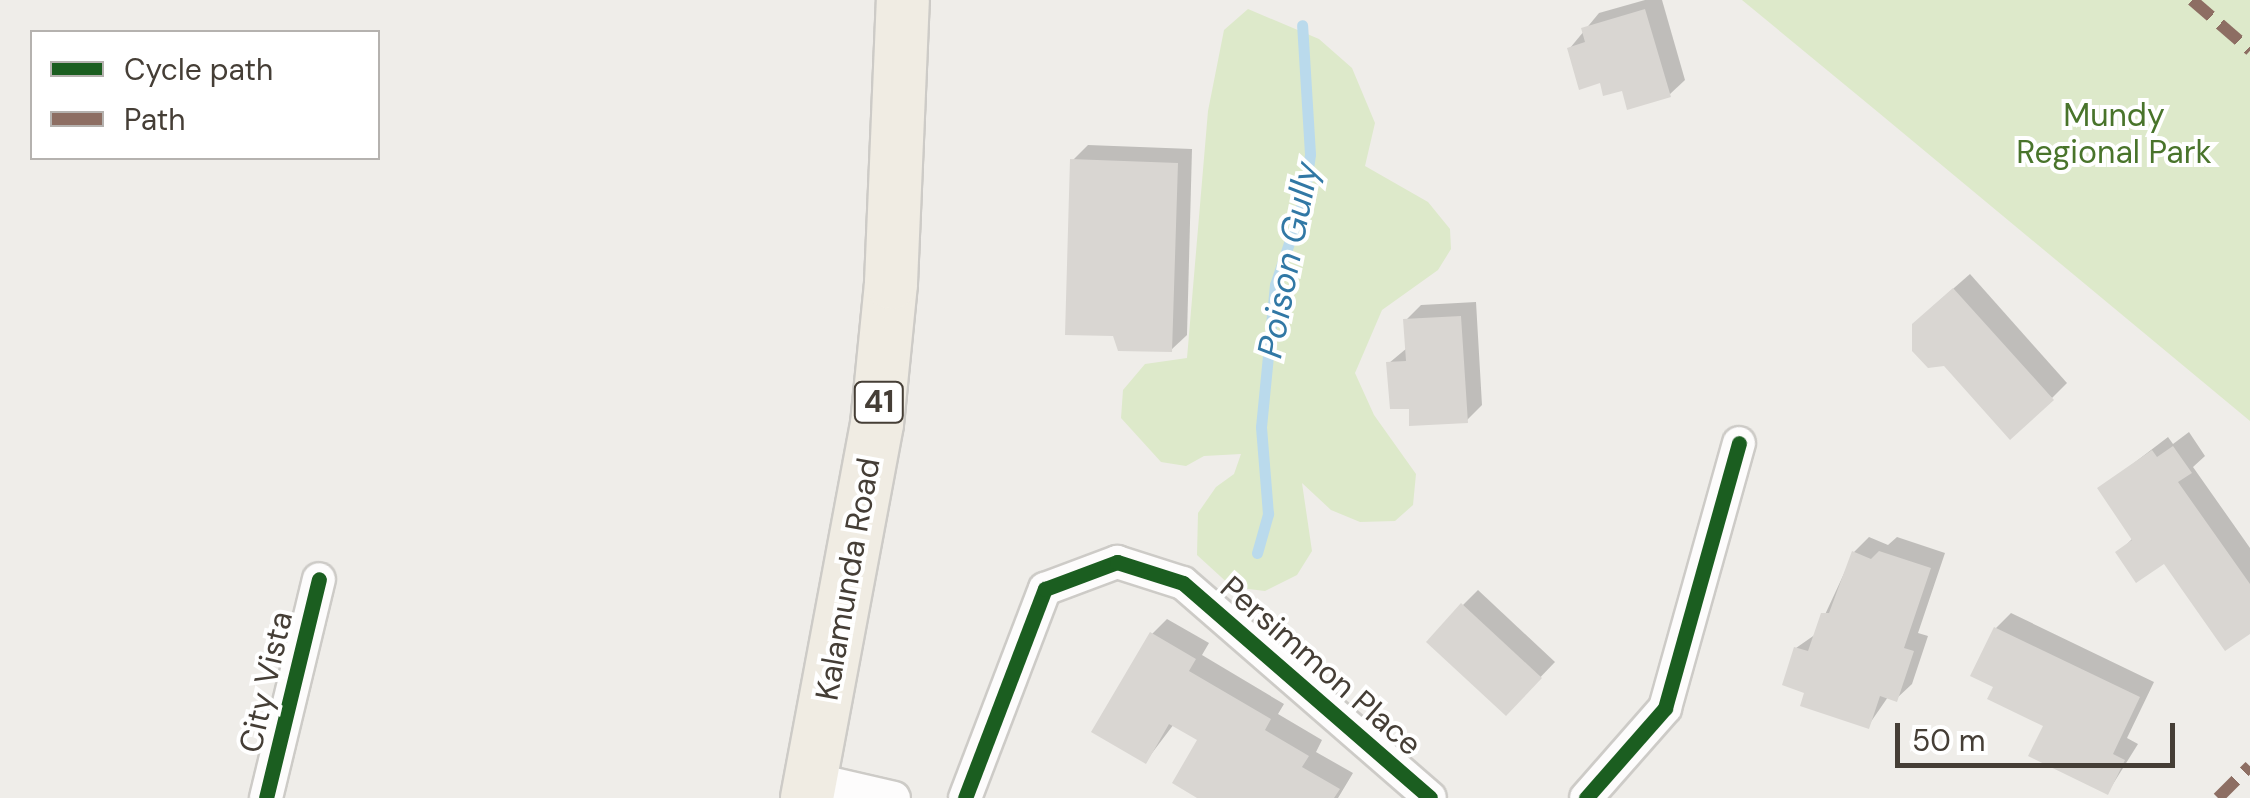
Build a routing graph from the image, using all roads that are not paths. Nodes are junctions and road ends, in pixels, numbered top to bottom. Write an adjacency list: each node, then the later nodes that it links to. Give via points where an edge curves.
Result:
1 (903, 0): 4 (main road, Kalamunda Road / 41, via 891,283 877,424)
2 (1739, 443): 9 (street, via 1665,708)
3 (319, 579): 5 (street, City Vista)
4 (809, 788): 6 (street)
5 (266, 798)
6 (894, 798)
7 (965, 798): 8 (street, Persimmon Place, via 1045,589 1117,562 1183,583)
8 (1430, 798)
9 (1586, 798)

